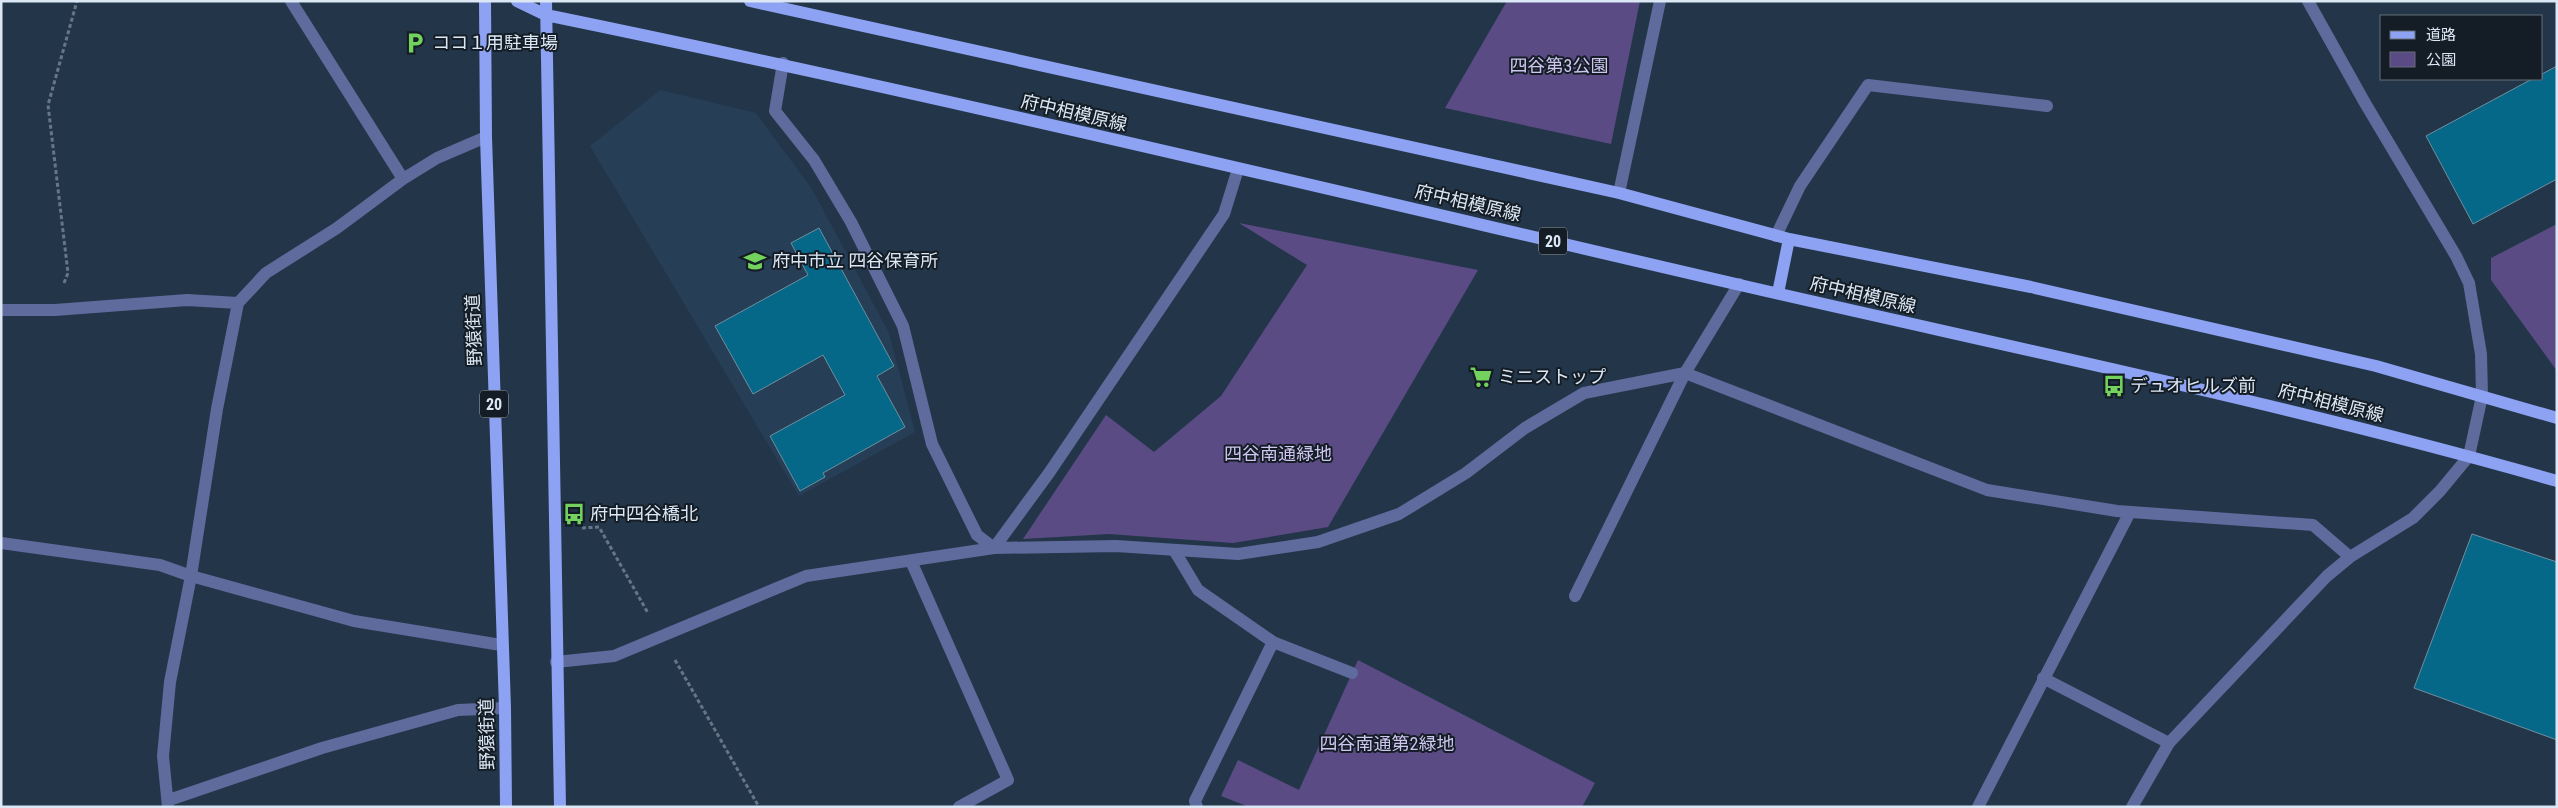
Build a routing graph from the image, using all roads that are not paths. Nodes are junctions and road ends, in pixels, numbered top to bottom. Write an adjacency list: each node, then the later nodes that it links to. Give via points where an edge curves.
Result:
1 (291, 1): 13 (street)
2 (484, 1): 11 (main road, 野猿街道 / 20)
3 (517, 1): 8 (main road, 府中相模原線 / 20)
4 (546, 1): 8 (main road)
5 (750, 1): 14 (main road)
6 (1660, 1): 14 (street)
7 (2308, 1): 22 (street, via 2365,103 2434,215 2469,283 2481,354)
8 (546, 15): 9 (main road, 府中相模原線 / 20); 36 (main road)
9 (783, 63): 12 (main road, 府中相模原線 / 20); 28 (street, via 775,111 819,168 851,222 903,326 932,444 977,535)
10 (2047, 106): 15 (street, via 1868,84 1800,186)
11 (486, 138): 13 (street, via 437,158); 35 (main road, 野猿街道 / 20)
12 (1238, 169): 17 (main road, 府中相模原線 / 20); 28 (street, via 1224,214 1049,473)
13 (402, 179): 19 (street, via 337,228 266,273)
14 (1619, 193): 15 (main road)
15 (1776, 236): 16 (main road)
16 (1789, 239): 18 (main road); 22 (main road, via 2041,289 2376,366)
17 (1739, 284): 18 (main road, 府中相模原線 / 20); 21 (street)
18 (1778, 293): 24 (main road, 府中相模原線 / 20, via 2173,382)
19 (238, 303): 20 (street, via 187,300 55,310); 32 (street, via 217,409)
20 (1, 310)
21 (1685, 373): 26 (street, via 1987,490); 29 (street, via 1584,393 1525,428 1466,473 1400,514 1318,542 1238,554); 33 (street)
22 (2482, 396): 23 (main road); 24 (street)
23 (2557, 418)
24 (2469, 456): 25 (main road, 府中相模原線 / 20); 30 (street, via 2413,518)
25 (2557, 482)
26 (2130, 512): 30 (street, via 2314,525); 38 (street)
27 (1, 543): 32 (street, via 160,566)
28 (994, 548): 29 (street, via 1116,546); 31 (street)
29 (1174, 550): 34 (street, via 1198,590)
30 (2350, 557): 40 (street, via 2326,576)
31 (912, 561): 36 (street, via 806,576 614,656); 44 (street, via 1008,780)
32 (191, 576): 35 (street, via 354,621); 41 (street, via 170,682 163,756)
33 (1576, 596)
34 (1273, 642): 37 (street); 45 (street, via 1195,801)
35 (501, 645): 39 (main road, 野猿街道 / 20)
36 (556, 662): 43 (main road)
37 (1352, 673)
38 (2043, 678): 40 (street); 46 (street)
39 (505, 708): 41 (street, via 449,712 322,748); 42 (main road, 野猿街道 / 20)
40 (2169, 743): 47 (street)
41 (168, 803)
42 (506, 807)
43 (560, 807)
44 (959, 807)
45 (1197, 807)
46 (1978, 807)
47 (2132, 807)

